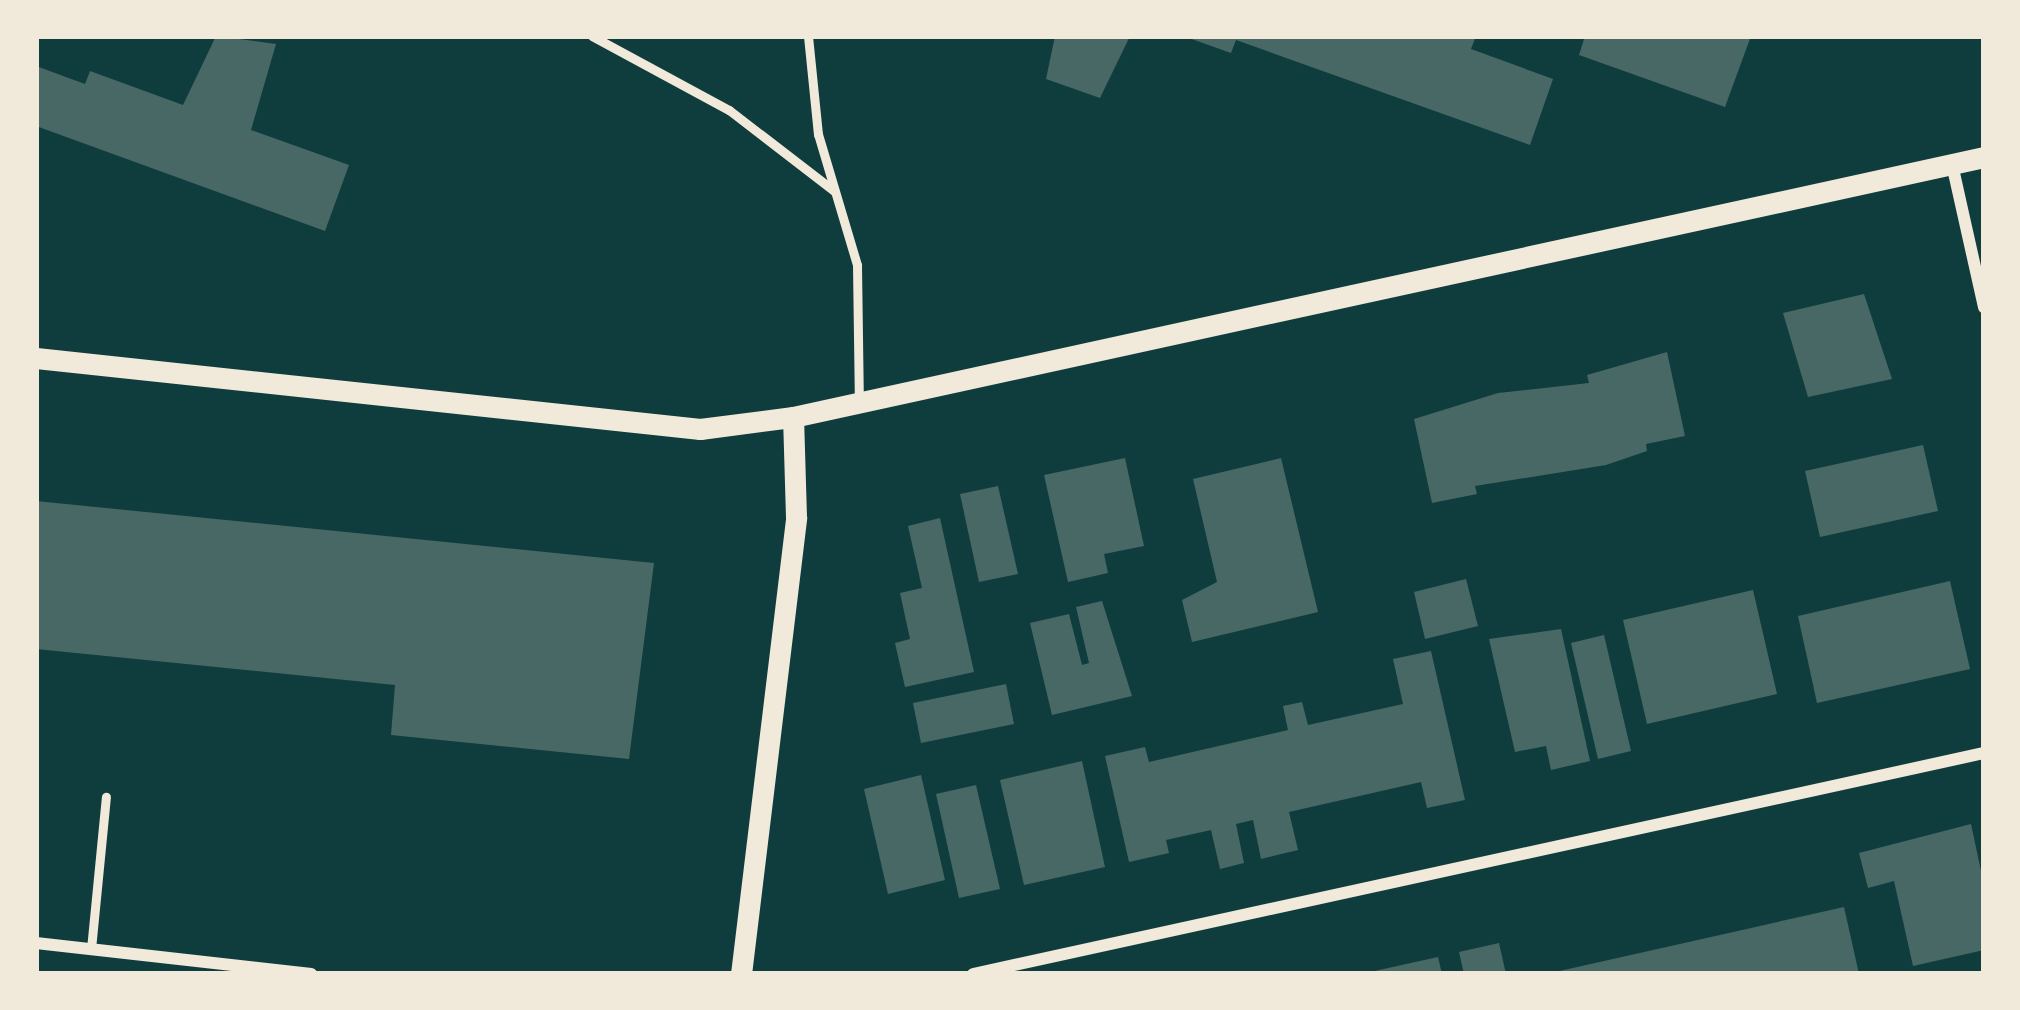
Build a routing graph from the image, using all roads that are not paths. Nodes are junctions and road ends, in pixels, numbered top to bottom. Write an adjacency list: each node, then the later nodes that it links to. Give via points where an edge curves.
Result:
1 (592, 36): 5 (lane, via 729,110)
2 (808, 36): 5 (lane, via 818,134)
3 (1984, 157): 4 (street)
4 (1952, 164): 6 (street); 8 (street)
5 (838, 195): 8 (lane, via 857,265)
6 (1984, 307)
7 (36, 358): 9 (street, via 700,429)
8 (859, 402): 9 (street)
9 (793, 416): 15 (street, via 796,517)
10 (1984, 753): 16 (street)
11 (106, 797): 13 (lane)
12 (36, 943): 13 (street)
13 (91, 950): 14 (street)
14 (311, 974)
15 (741, 974)
16 (973, 974)

